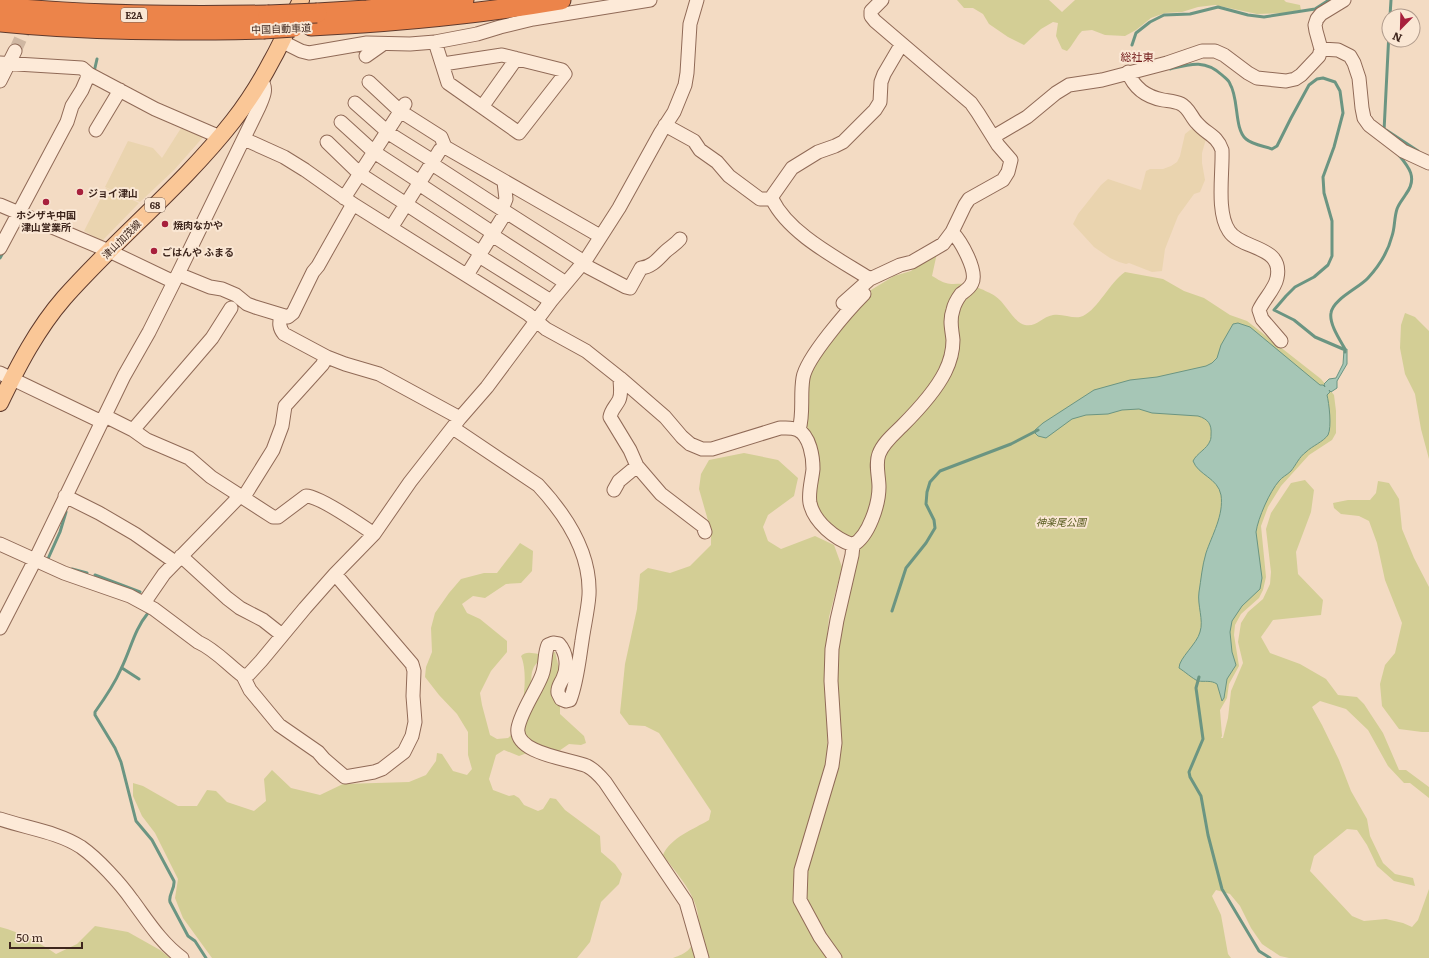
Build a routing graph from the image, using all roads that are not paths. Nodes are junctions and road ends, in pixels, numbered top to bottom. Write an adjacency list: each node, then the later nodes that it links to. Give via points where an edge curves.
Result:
1 (300, 0): 12 (main road, 津山加茂線 / 68)
2 (464, 0): 9 (highway, 中国自動車道 / E2A, via 367,10)
3 (561, 0): 9 (highway, 中国自動車道 / E2A, via 488,11 364,24)
4 (650, 0): 13 (street, via 533,20)
5 (697, 0): 32 (street, via 690,24 685,85 674,112)
6 (882, 0): 15 (street, via 871,11 871,16)
7 (1344, 0): 16 (street, via 1321,14 1318,19 1316,31)
8 (0, 7): 11 (highway, 中国自動車道 / E2A)
9 (314, 20): 11 (highway, 中国自動車道 / E2A, bridge)
10 (0, 22): 11 (highway, 中国自動車道 / E2A, via 135,30)
11 (266, 22)
12 (281, 41): 14 (street, via 309,53 367,43); 24 (main road, 津山加茂線 / 68)
13 (435, 42): 14 (street); 21 (street)
14 (383, 44): 18 (street)
15 (901, 45): 36 (street, via 971,104); 46 (street, via 884,74 880,102 875,110 843,142 818,152 792,168)
16 (1322, 49): 22 (street, via 1302,75 1286,81 1256,78 1215,51 1202,51); 42 (street, via 1338,50 1350,56 1359,78 1364,118 1369,125 1403,151)
17 (15, 51): 20 (street)
18 (366, 56)
19 (515, 58): 21 (street, via 502,55); 29 (street); 29 (street, via 562,70 565,74 520,133)
20 (4, 64): 23 (street, via 82,68); 25 (street)
21 (443, 64): 29 (street, via 448,83)
22 (1128, 72): 36 (street, via 1102,80 1069,85 1027,117); 71 (street, via 1130,80 1148,96 1186,107 1196,123 1220,143 1223,218 1234,237 1265,251 1274,260 1278,269 1277,278 1259,310 1262,319)
23 (89, 74): 27 (street); 51 (street, via 72,106 68,122)
24 (261, 80): 35 (main road, 津山加茂線 / 68, via 247,103); 37 (street, via 266,91)
25 (0, 81)
26 (369, 82): 30 (street)
27 (120, 90): 33 (street); 35 (street, via 155,109)
28 (355, 102): 34 (street)
29 (482, 106)
30 (403, 108): 34 (street); 39 (street, via 441,137)
31 (341, 122): 40 (street)
32 (665, 125): 46 (street, via 694,141 700,150 717,162 729,176 760,199); 55 (street, via 619,208)
33 (96, 130)
34 (387, 132): 40 (street); 41 (street)
35 (220, 137): 58 (main road, 津山加茂線 / 68)
36 (992, 137): 53 (street, via 1011,160 1008,172 1003,180 970,199)
37 (244, 139): 47 (street, via 289,160); 63 (street)
38 (327, 142): 43 (street)
39 (445, 147): 41 (street); 44 (street)
40 (374, 152): 43 (street); 45 (street)
41 (432, 163): 45 (street); 50 (street)
42 (1429, 163)
43 (360, 174): 47 (street); 49 (street)
44 (504, 182): 50 (street); 55 (street)
45 (419, 183): 49 (street); 54 (street)
46 (772, 199): 64 (street, via 779,212 799,232)
47 (348, 201): 52 (street); 69 (street, via 293,313 288,317)
48 (0, 205): 51 (street)
49 (405, 205): 52 (street); 59 (street)
50 (504, 211): 54 (street); 61 (street)
51 (19, 213): 57 (street); 58 (street)
52 (391, 228): 62 (street)
53 (952, 232): 60 (street, via 943,244); 87 (street, via 957,236 970,260 974,275 972,284 960,295 953,310 950,323 953,340 951,355 945,372 934,390 878,454 879,498 865,533 859,542)
54 (493, 234): 59 (street); 65 (street)
55 (600, 236): 61 (street)
56 (680, 239): 61 (street, via 661,258 647,268 642,268 630,288)
57 (0, 248)
58 (109, 251): 63 (street); 73 (main road, 津山加茂線 / 68, via 64,298 29,349)
59 (480, 254): 62 (street); 66 (street)
60 (919, 259): 64 (street); 79 (street, via 916,266 910,270 894,275 865,293 814,354 803,377 802,420)
61 (583, 263): 65 (street)
62 (467, 274): 70 (street)
63 (176, 278): 69 (street, via 222,289 248,304); 76 (street)
64 (870, 279): 67 (street)
65 (566, 283): 66 (street)
66 (551, 300): 70 (street)
67 (843, 303)
68 (231, 308): 78 (street, via 212,338)
69 (281, 315): 72 (street, via 280,329 284,334)
70 (535, 321): 74 (street, via 586,350); 77 (street, via 505,364)
71 (1281, 341)
72 (327, 356): 77 (street, via 379,374); 83 (street, via 285,406 282,426 273,450)
73 (6, 376): 75 (main road, 津山加茂線 / 68); 76 (street)
74 (620, 378): 79 (street, via 665,416 690,444 702,449 712,450 780,428); 80 (street, via 620,399 610,417)
75 (0, 403)
76 (103, 419): 78 (street); 82 (street)
77 (457, 423): 85 (street, via 410,482); 97 (street, via 538,485 546,494 574,533 588,575 588,603 570,700 561,699 558,692 566,663 563,649 559,644 553,643 548,645 546,650 543,673 518,727 518,736 524,744 537,751 596,771 686,902)
78 (133, 430): 83 (street, via 147,440 189,458)
79 (799, 430): 87 (street, via 811,452 813,469 809,502 812,511 833,534)
80 (637, 466): 81 (street, via 619,481); 84 (street, via 661,494 703,526)
81 (614, 490)
82 (65, 496): 88 (street); 89 (street)
83 (241, 498): 85 (street, via 273,517 278,517 309,496 324,502); 88 (street, via 237,499)
84 (705, 532)
85 (374, 534): 90 (street)
86 (0, 544): 89 (street)
87 (853, 545): 98 (street, via 832,649 831,681 835,743 832,766 801,870 800,900)
88 (178, 559): 91 (street); 93 (street, via 240,608 263,620)
89 (35, 560): 91 (street); 92 (street)
90 (334, 574): 93 (street); 94 (street, via 412,664 415,722 412,736 404,752 382,769 345,778 318,752 280,725 250,690)
91 (144, 603): 94 (street, via 211,649)
92 (0, 628)
93 (282, 635): 94 (street, via 249,674)
94 (243, 676)
95 (0, 819): 96 (street, via 44,832 86,851 122,888 168,947)
96 (182, 958)
97 (702, 958)
98 (835, 958)

